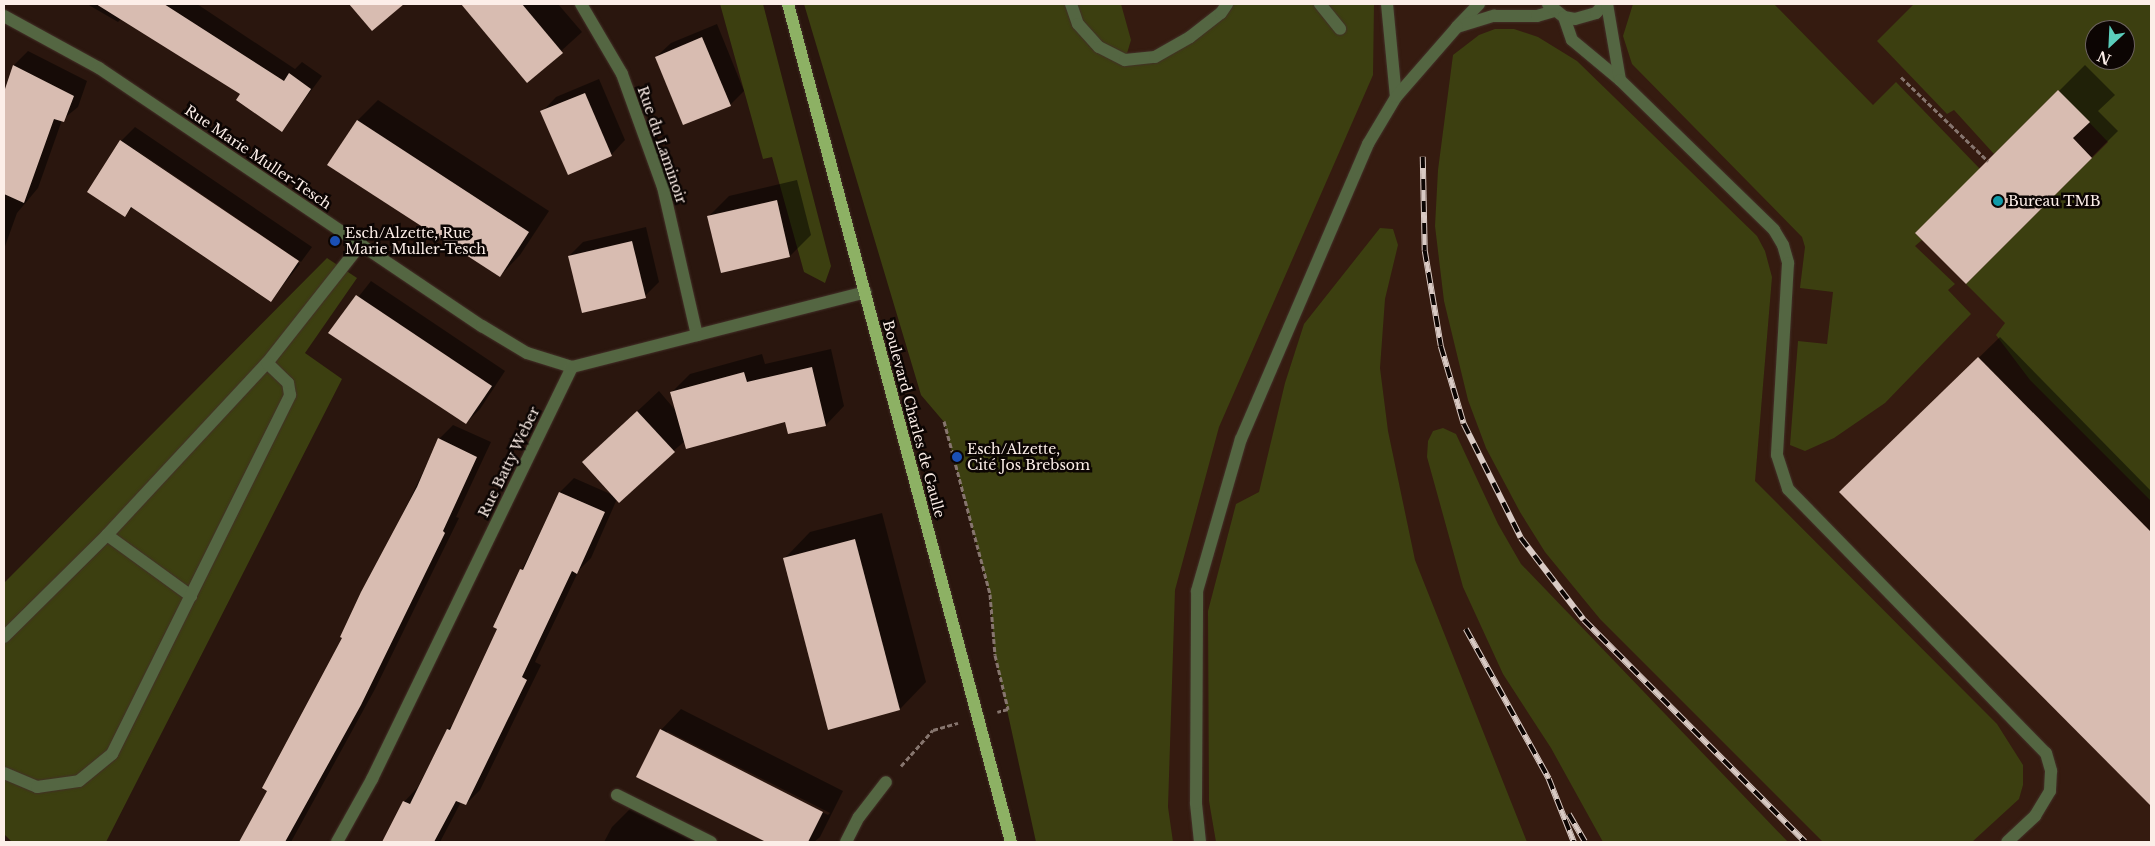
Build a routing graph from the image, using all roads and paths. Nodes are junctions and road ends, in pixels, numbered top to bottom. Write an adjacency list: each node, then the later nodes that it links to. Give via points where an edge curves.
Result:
1 (581, 4): 19 (street, Rue du Laminoir, via 622,74 663,187)
2 (788, 4): 18 (main road, Boulevard Charles de Gaulle)
3 (1071, 4): 4 (street, via 1078,24 1099,47 1125,60 1156,57 1190,37 1221,13)
4 (1227, 4)
5 (1320, 4): 12 (street)
6 (1387, 4): 15 (street)
7 (1479, 4): 11 (street)
8 (1606, 4): 9 (street, via 1586,18); 14 (street)
9 (1555, 11): 11 (street, via 1537,16 1494,16); 14 (street, via 1572,40)
10 (4, 16): 17 (street, Rue Marie Muller-Tesch, via 98,68)
11 (1456, 26): 15 (street)
12 (1340, 29)
13 (1901, 77): 16 (path)
14 (1620, 80): 35 (street, via 1774,230 1783,245 1788,263 1776,455 1788,489 2046,753 2051,770 2050,791 2035,816)
15 (1396, 97): 34 (street, via 1368,144 1241,439 1198,591 1196,803)
16 (1988, 161)
17 (361, 244): 20 (street); 21 (street, Rue Marie Muller-Tesch, via 527,353)
18 (866, 292): 19 (street); 33 (main road, Boulevard Charles de Gaulle)
19 (697, 335): 21 (street)
20 (267, 363): 23 (street); 25 (street, via 288,383 290,395)
21 (572, 367): 30 (street, Rue Batty Weber, via 372,779)
22 (944, 422): 24 (path)
23 (107, 535): 25 (street); 26 (street)
24 (990, 594)
25 (191, 596): 27 (street, via 112,754 79,781 37,787)
26 (4, 637)
27 (4, 773)
28 (886, 782): 32 (street, via 859,817)
29 (617, 795): 31 (street)
30 (337, 842)
31 (711, 842)
32 (846, 842)
33 (1011, 842)
34 (1200, 842)
35 (2007, 842)

